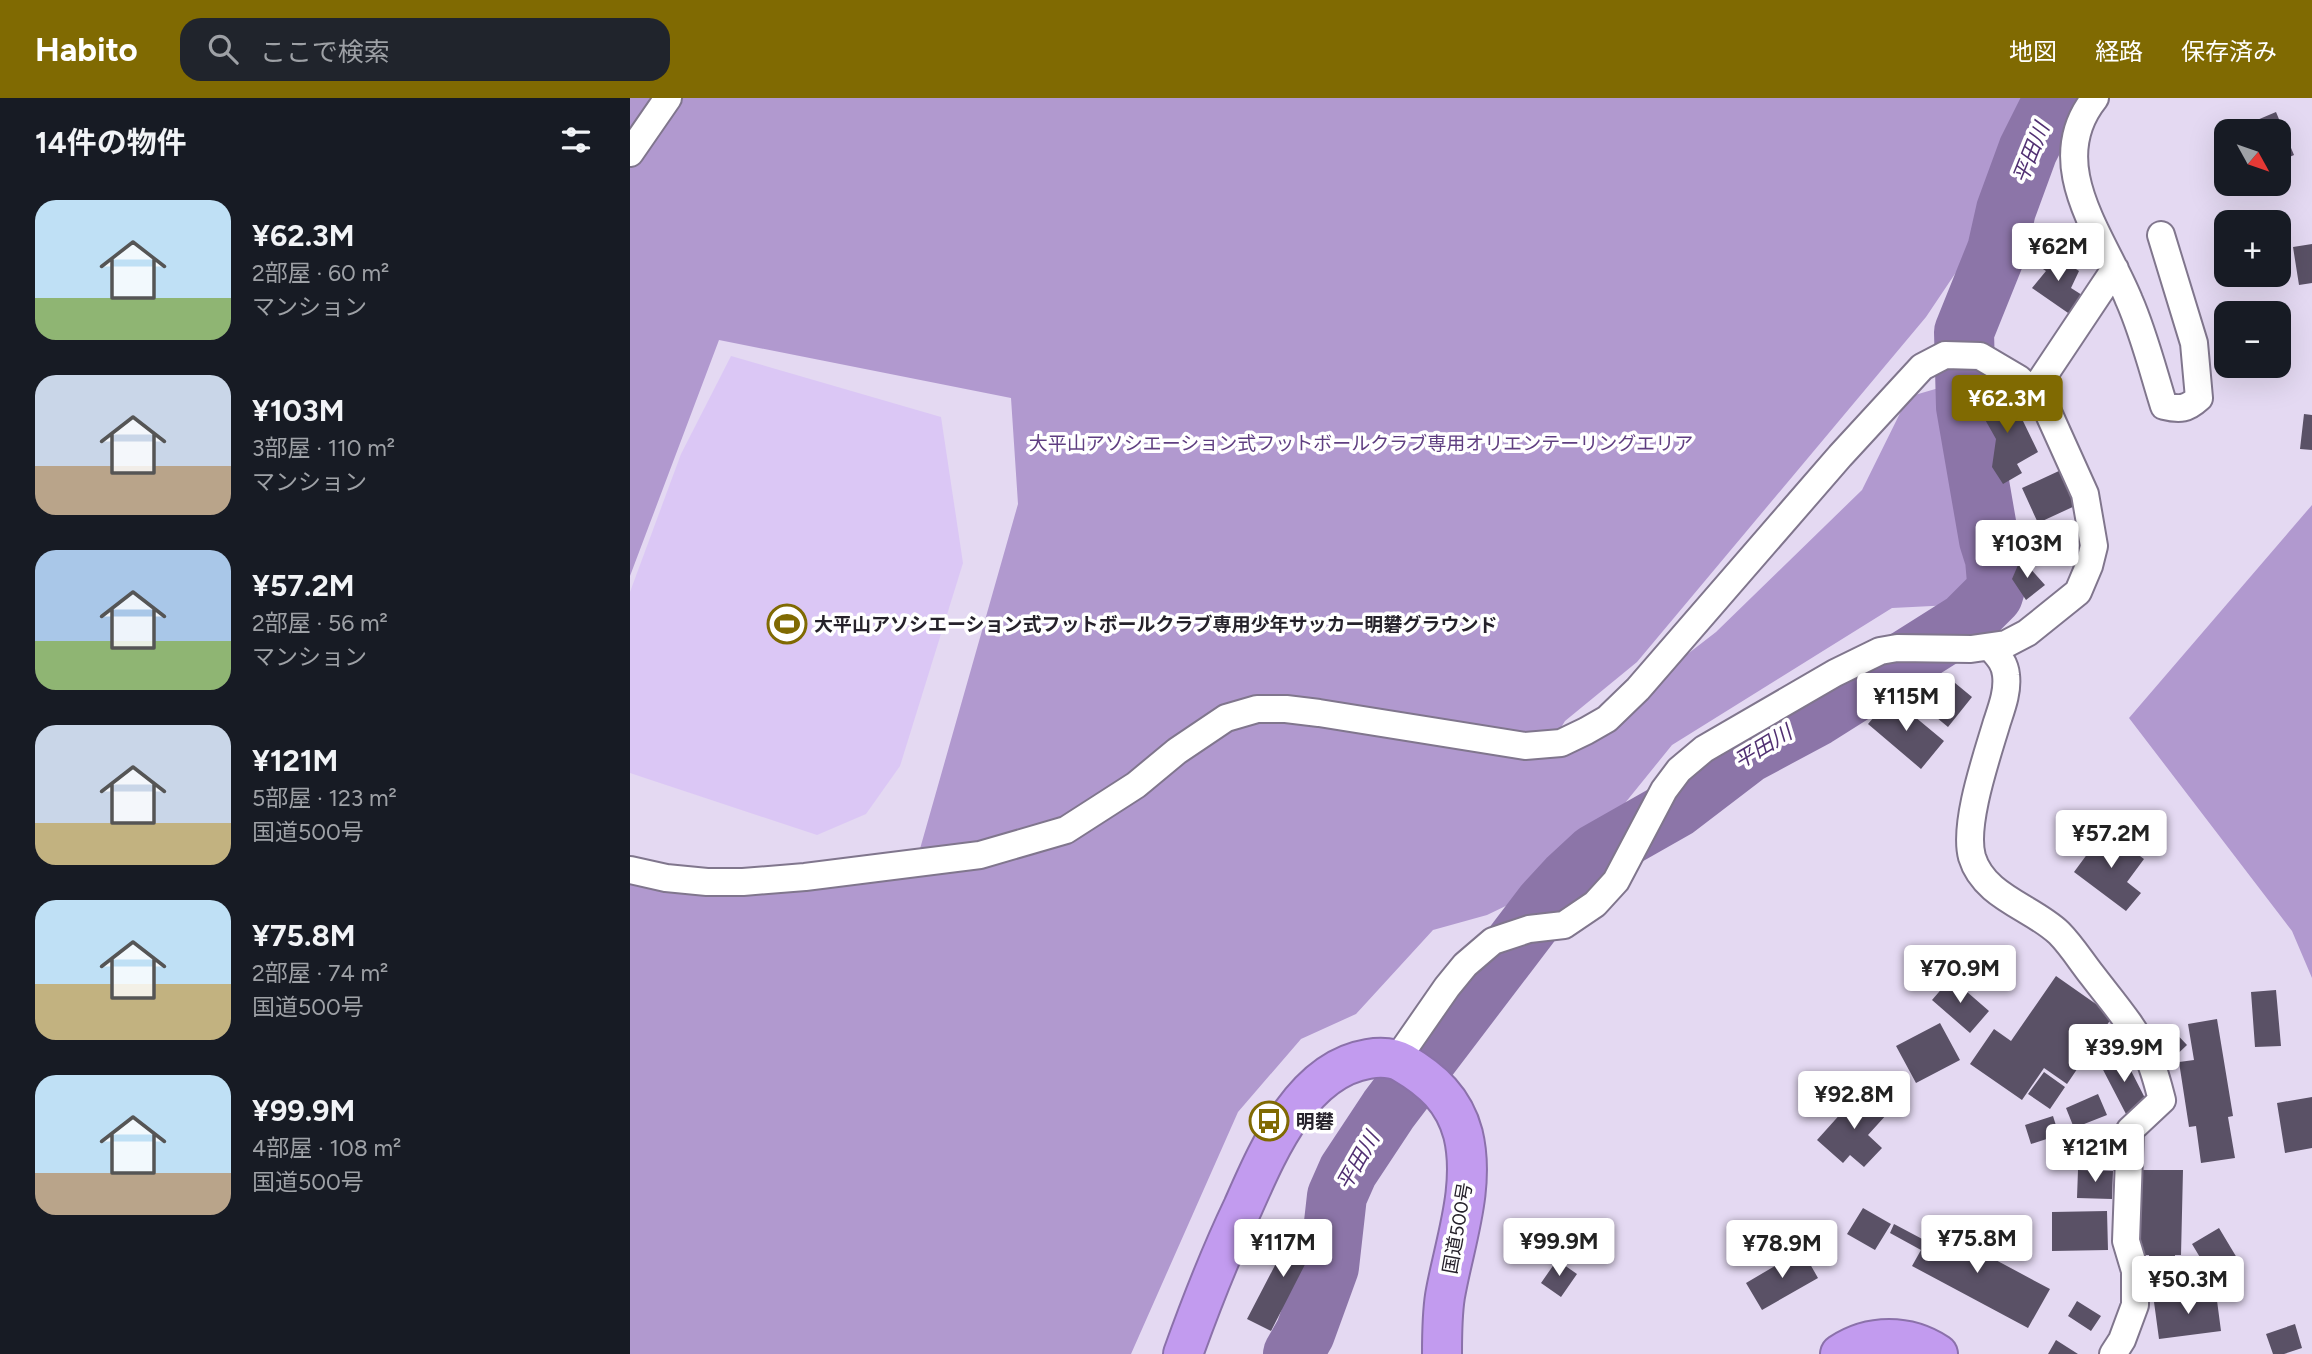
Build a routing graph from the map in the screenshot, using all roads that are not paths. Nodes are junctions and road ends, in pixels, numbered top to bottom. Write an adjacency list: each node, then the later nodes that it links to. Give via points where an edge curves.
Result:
1 (668, 98): 3 (street)
2 (2095, 98): 5 (street, via 2073,142 2073,166 2079,194)
3 (630, 153)
4 (2161, 235): 5 (street, via 2194,343 2199,398 2190,407 2164,406 2131,302)
5 (2115, 269): 6 (street)
6 (2033, 392): 7 (street, via 2048,412 2085,494 2094,546 2078,592 2026,633); 8 (street, via 1980,356 1945,355 1922,367 1638,689 1607,719 1562,743 1525,746 1286,709 1257,709 1226,718 1066,830 980,855 743,882 666,878)
7 (1991, 648): 9 (street, via 1880,651 1704,749 1664,790 1616,881 1595,904 1564,925 1529,929 1493,941 1447,986); 14 (street, via 2002,660 2006,691 1973,813 1969,838 1973,859 1998,894 2039,916 2062,936 2147,1054 2162,1100 2130,1130 2126,1241 2135,1271 2135,1305)
8 (630, 870)
9 (1403, 1063): 10 (highway, via 1379,1057 1346,1065 1315,1087 1290,1117 1269,1149 1221,1254); 11 (highway, 国道500号, via 1443,1092 1463,1133 1467,1162 1465,1199 1444,1298)
10 (1183, 1354)
11 (1442, 1354)
12 (1840, 1354): 13 (highway, via 1871,1339 1891,1338 1927,1346)
13 (1938, 1354)
14 (2113, 1354)

